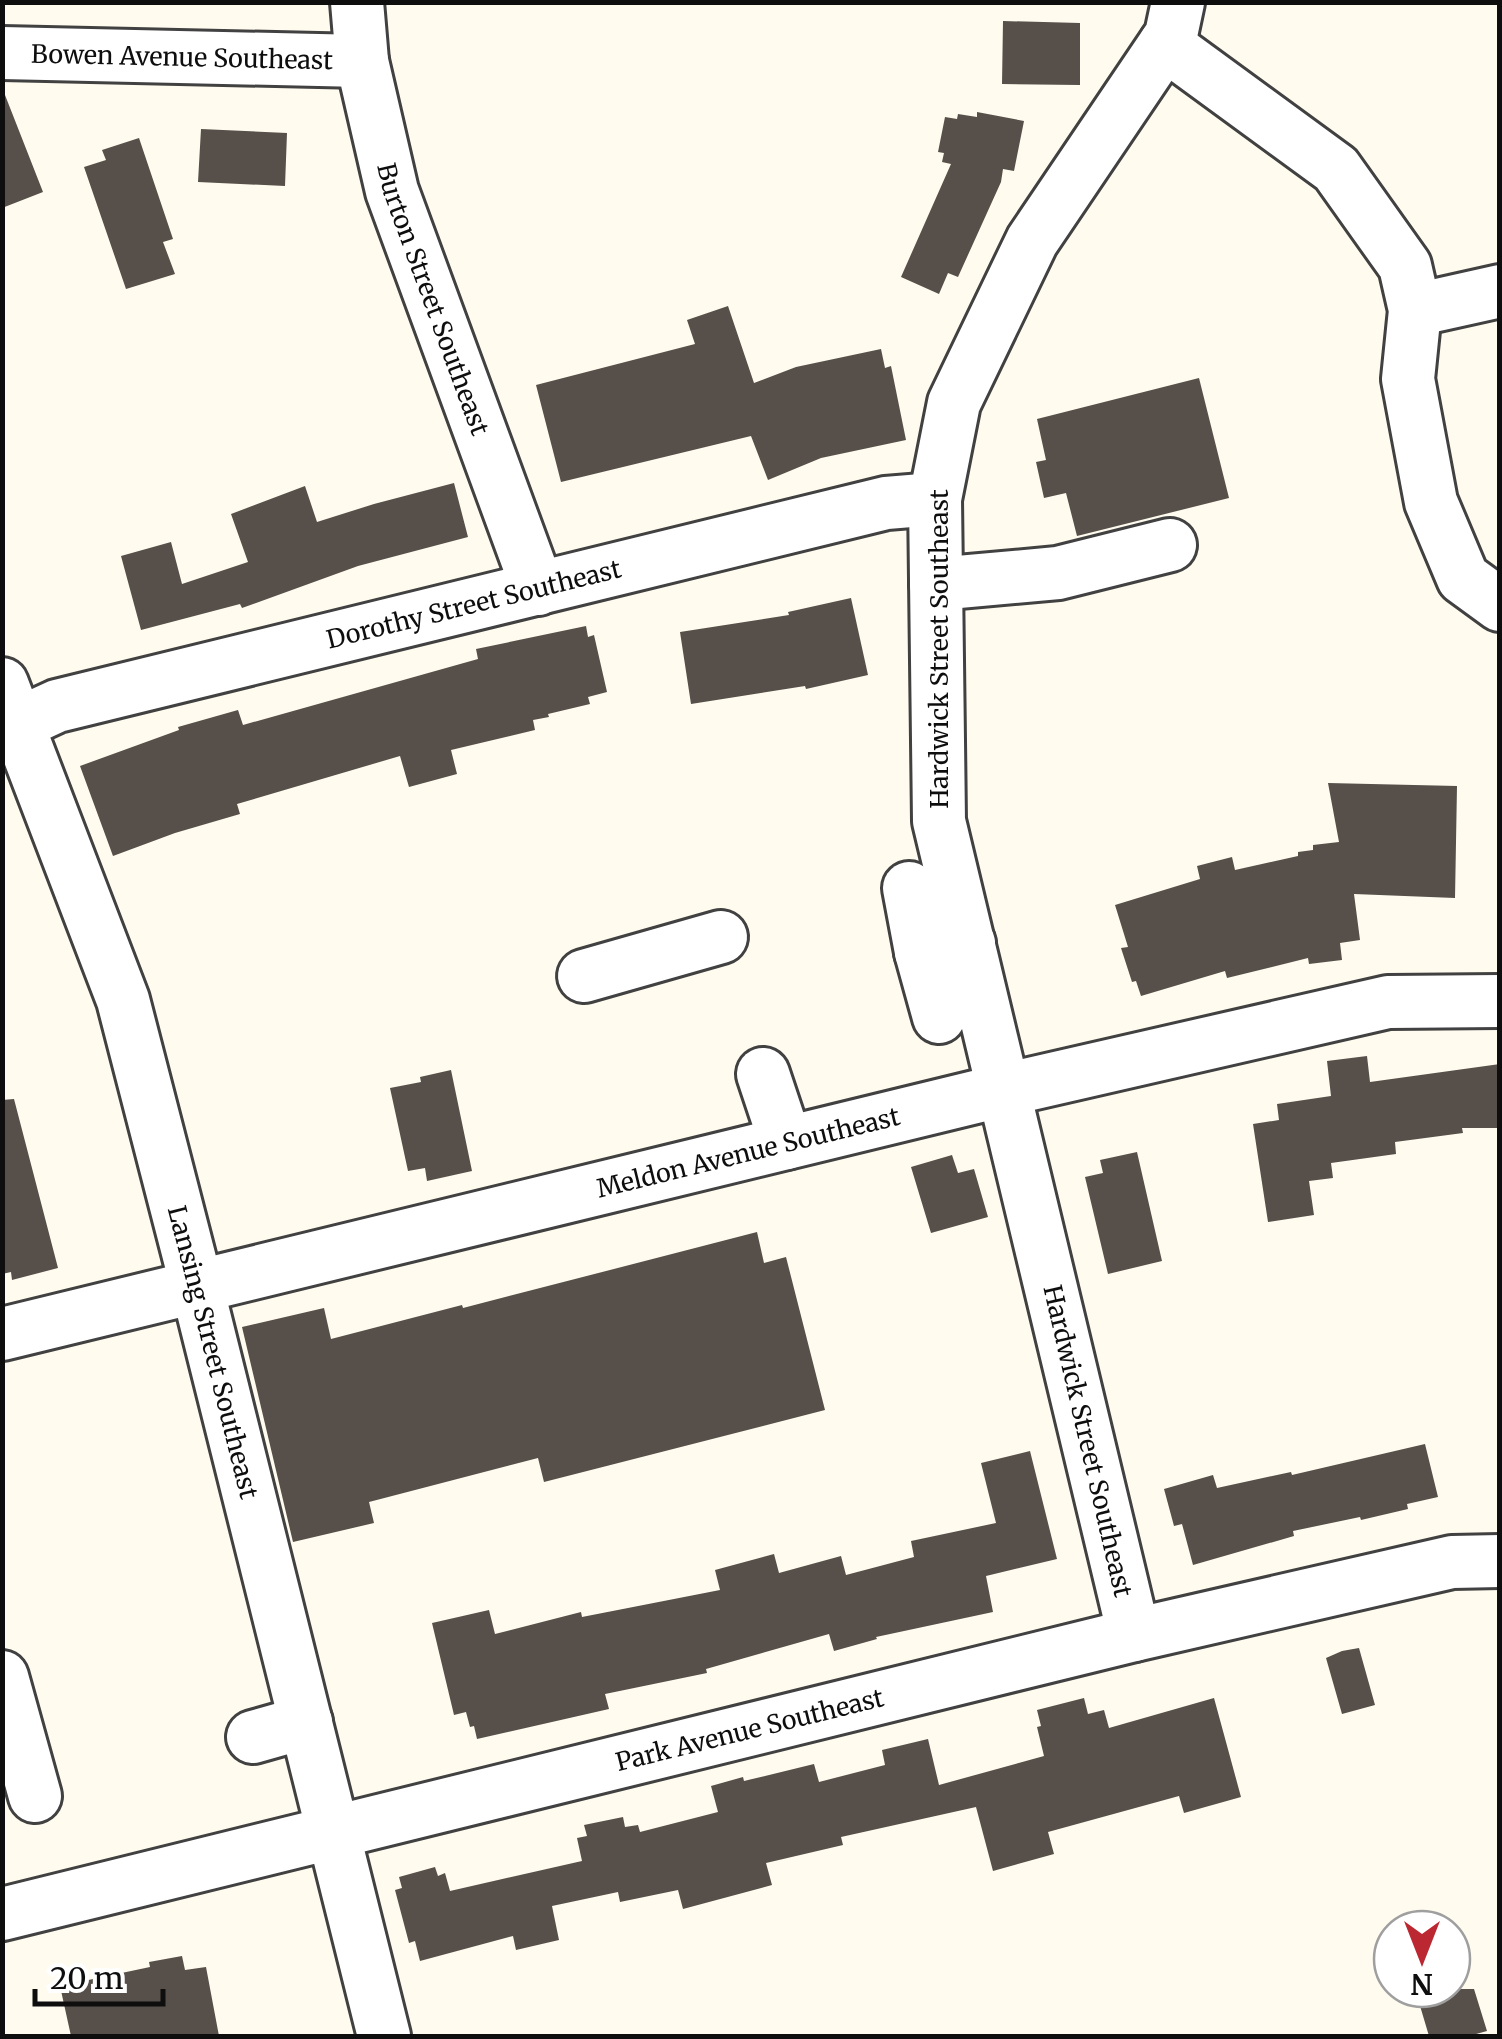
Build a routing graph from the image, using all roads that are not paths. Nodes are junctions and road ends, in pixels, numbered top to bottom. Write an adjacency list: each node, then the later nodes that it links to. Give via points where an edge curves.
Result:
1 (357, 2): 4 (street, Burton Street Southeast)
2 (1171, 23): 6 (street, via 1336,170 1405,266); 7 (street, Hardwick Street Southeast, via 1032,242 954,403)
3 (2, 53): 4 (street, Bowen Avenue Southeast)
4 (362, 62): 10 (street, Burton Street Southeast, via 392,190)
5 (1500, 292): 6 (street)
6 (1415, 310): 11 (street, via 1408,379 1431,502 1463,578)
7 (935, 499): 9 (street, Hardwick Street Southeast); 10 (street, Dorothy Street Southeast, via 886,503)
8 (1170, 545): 9 (street, via 1058,573)
9 (936, 584): 15 (street, Hardwick Street Southeast)
10 (538, 588): 12 (street, Dorothy Street Southeast, via 57,706)
11 (1500, 605)
12 (9, 708): 22 (street, Lansing Street Southeast, via 123,1000)
13 (910, 888): 15 (street)
14 (721, 937): 16 (street)
15 (945, 947): 18 (street); 20 (street, Hardwick Street Southeast)
16 (584, 976)
17 (1500, 1001): 20 (street, Meldon Avenue Southeast, via 1388,1002)
18 (939, 1017)
19 (762, 1074): 21 (street)
20 (1004, 1090): 21 (street, Meldon Avenue Southeast); 25 (street, Hardwick Street Southeast)
21 (786, 1143): 22 (street, Meldon Avenue Southeast)
22 (197, 1287): 23 (street, Meldon Avenue Southeast); 27 (street, Lansing Street Southeast, via 238,1521 264,1627)
23 (2, 1334)
24 (1500, 1562): 25 (street, Park Avenue Southeast, via 1452,1562)
25 (1134, 1635): 30 (street, Park Avenue Southeast)
26 (2, 1678): 29 (street)
27 (306, 1722): 28 (street); 30 (street, Lansing Street Southeast)
28 (253, 1736)
29 (35, 1796)
30 (333, 1832): 31 (street, Park Avenue Southeast); 32 (street, Lansing Street Southeast)
31 (2, 1914)
32 (384, 2036)

